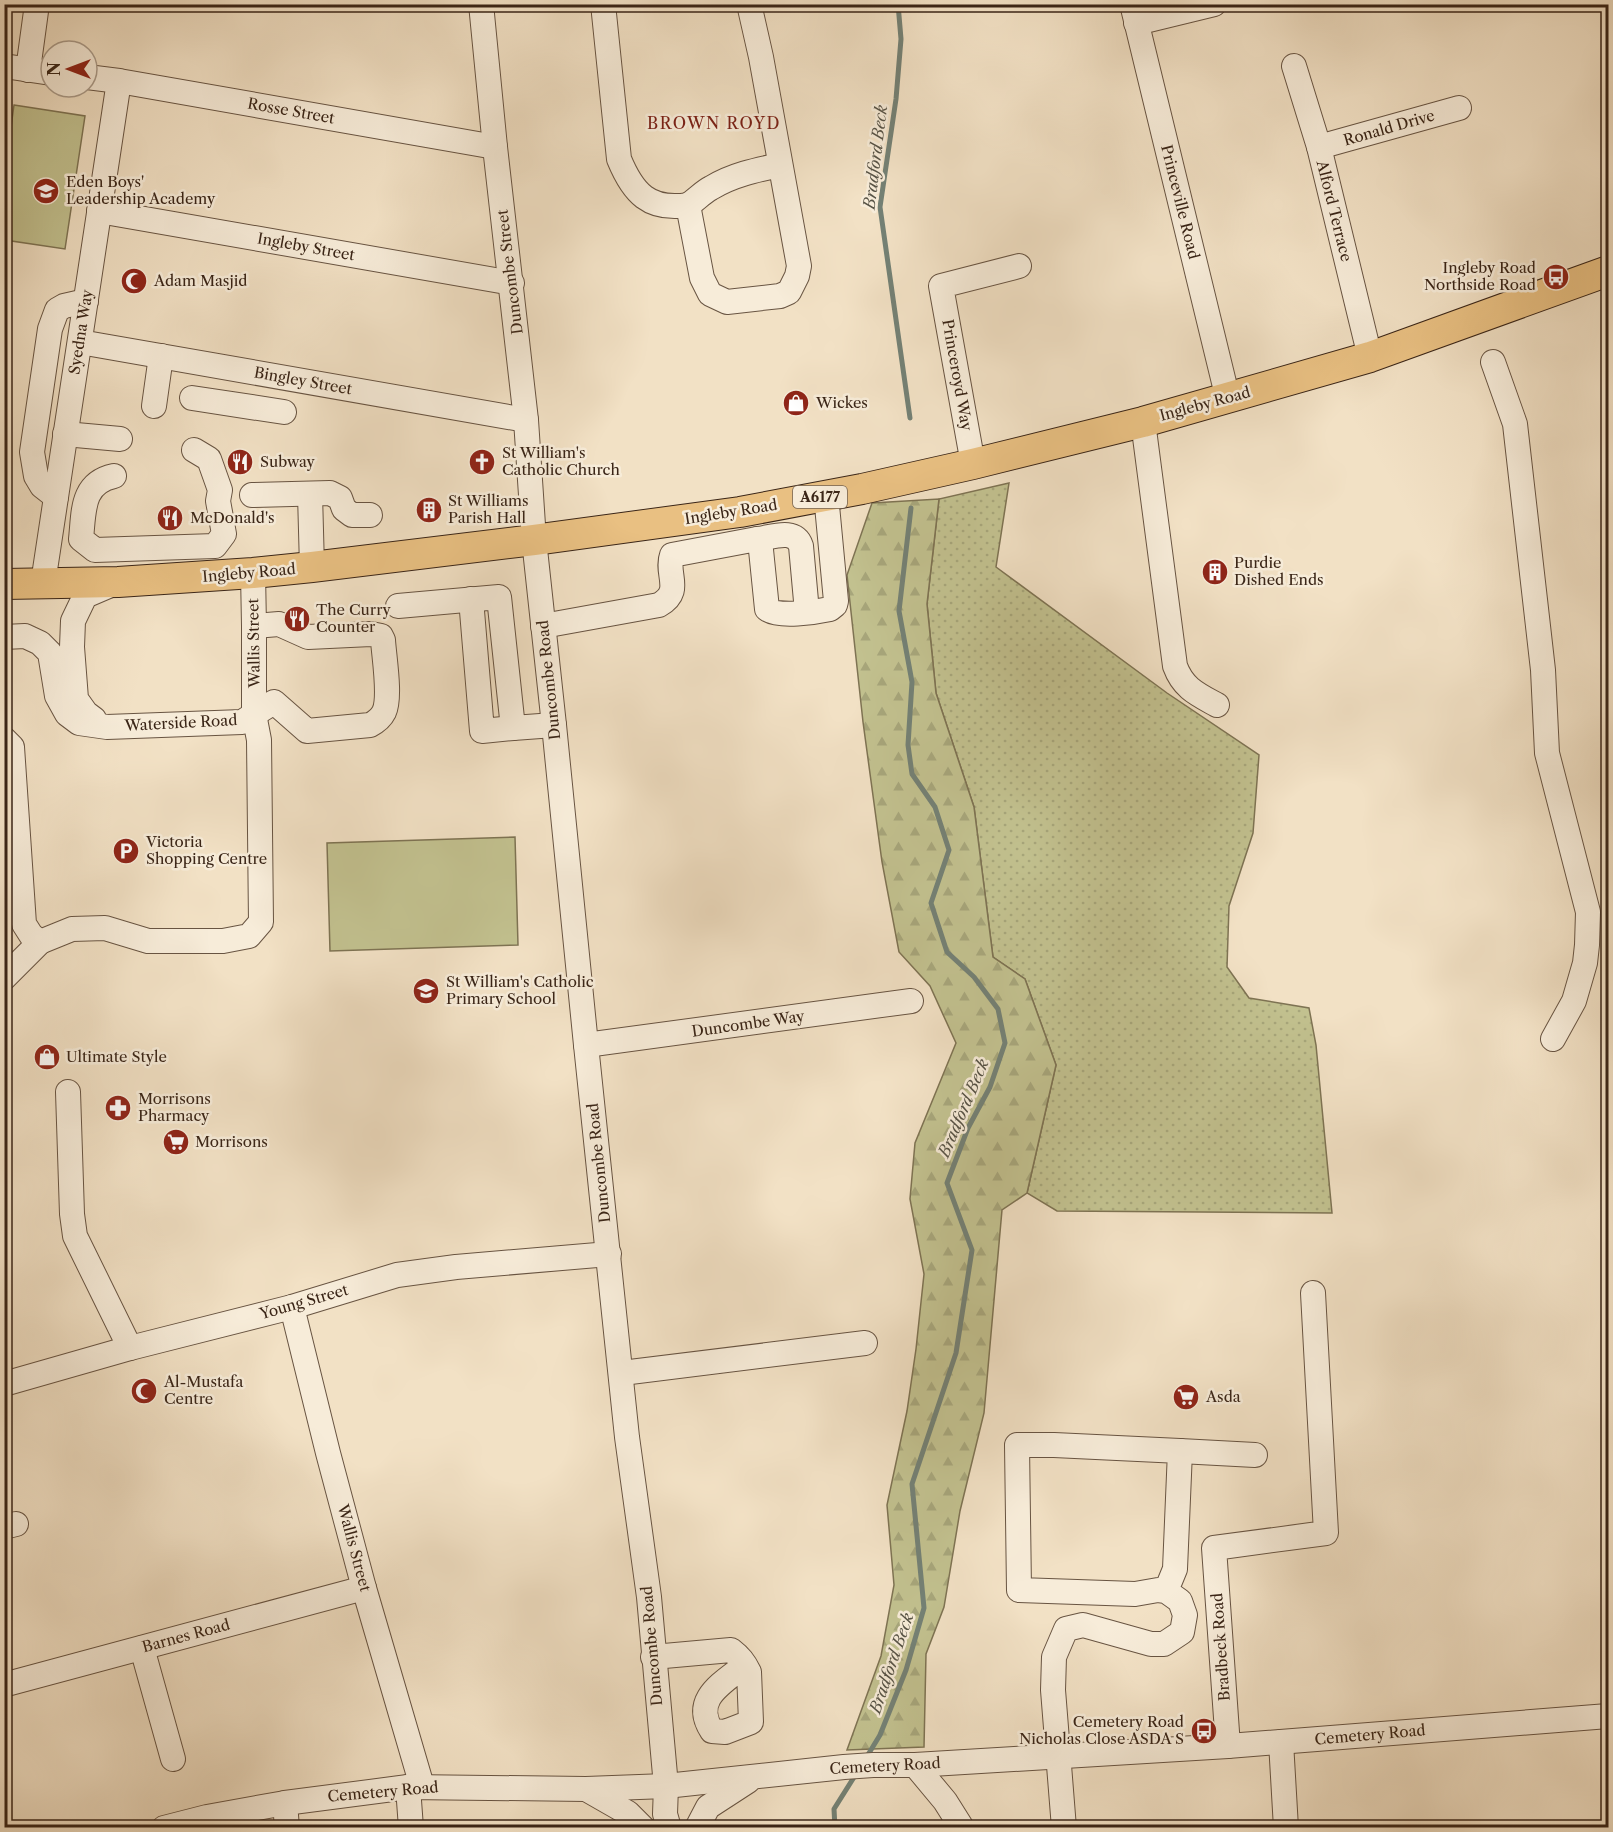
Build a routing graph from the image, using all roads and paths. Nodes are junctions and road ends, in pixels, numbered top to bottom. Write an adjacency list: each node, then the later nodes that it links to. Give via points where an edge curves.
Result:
1 (37, 4): 7 (street)
2 (481, 4): 14 (street, Duncombe Street)
3 (603, 4): 17 (street, via 619,159 625,174 636,191 655,205)
4 (749, 4): 16 (street)
5 (1214, 4): 6 (street)
6 (1134, 14): 29 (street, Princeville Road)
7 (39, 49)
8 (4, 66): 10 (street)
9 (1294, 66): 15 (street, Alford Terrace)
10 (39, 71)
11 (99, 78): 12 (street, Rosse Street)
12 (119, 81): 14 (street, Rosse Street); 18 (street, Syedna Way)
13 (1459, 108): 15 (street, Ronald Drive)
14 (495, 147): 21 (street, Duncombe Street)
15 (1319, 147): 25 (street, Alford Terrace)
16 (780, 165): 17 (street, via 725,180); 17 (street, via 800,266 789,292 780,296 727,302 710,294 702,278)
17 (688, 205)
18 (99, 211): 21 (street, Ingleby Street); 22 (street, Syedna Way)
19 (1019, 266): 38 (street, Princeroyd Way, via 941,286)
20 (1608, 271): 25 (main road, Ingleby Road / A6177)
21 (512, 283): 33 (street, Duncombe Street)
22 (86, 301): 23 (street, Syedna Way); 43 (street, via 57,310 52,321 32,452 27,461 42,486)
23 (80, 342): 24 (street, Bingley Street); 35 (street, Syedna Way)
24 (160, 356): 27 (street, Bingley Street); 31 (street)
25 (1370, 357): 29 (main road, Ingleby Road / A6177)
26 (1493, 362): 62 (street, via 1515,424 1543,670 1547,753)
27 (226, 368): 30 (street); 33 (street, Bingley Street)
28 (192, 398): 30 (street)
29 (1228, 399): 34 (main road, Ingleby Road / A6177)
30 (221, 402): 32 (street)
31 (154, 406)
32 (284, 412)
33 (526, 420): 46 (street, Duncombe Street)
34 (1143, 422): 38 (main road, Ingleby Road / A6177); 57 (street, via 1175,666 1179,679 1188,688)
35 (66, 434): 36 (street); 43 (street, Syedna Way)
36 (120, 439)
37 (194, 450): 39 (street, via 218,501 224,534 215,546 95,550 81,539 86,496 103,478)
38 (973, 464): 42 (main road, Ingleby Road / A6177)
39 (114, 476)
40 (310, 494): 41 (street); 44 (street, via 330,493 340,498 344,509 352,515); 47 (street)
41 (252, 495)
42 (826, 495): 46 (main road, Ingleby Road / A6177, via 740,512); 53 (street, via 836,601 830,609)
43 (56, 497): 50 (street, Syedna Way)
44 (370, 515)
45 (758, 539): 53 (street, via 767,609 777,613); 53 (street, via 784,535 799,538); 55 (street, via 672,555 673,589 659,604)
46 (534, 540): 47 (main road, Ingleby Road / A6177); 55 (street, Duncombe Road)
47 (312, 567): 48 (main road, Ingleby Road / A6177)
48 (253, 573): 49 (main road, Ingleby Road / A6177); 54 (street, Wallis Street)
49 (118, 582): 50 (main road, Ingleby Road / A6177); 60 (street, via 85,596 73,621 76,699 86,713)
50 (43, 583): 51 (main road, Ingleby Road / A6177)
51 (4, 584)
52 (398, 606): 59 (street, via 499,597 513,728)
53 (807, 612)
54 (255, 626): 58 (street, Wallis Street); 58 (street, Waterside Road, via 279,624 308,637 381,636 387,699 378,721 370,725 307,731 274,702)
55 (543, 626): 59 (street, Duncombe Road)
56 (4, 637): 60 (street, Waterside Road, via 25,636 40,643 50,653 57,696 68,714 79,723)
57 (1217, 705)
58 (254, 714): 60 (street, Waterside Road, via 242,722); 63 (street, Wallis Street, via 259,740 261,922 249,936 223,941 148,941 94,928 72,929)
59 (554, 725): 67 (street, Duncombe Road)
60 (107, 727)
61 (4, 739): 63 (street, via 12,747 24,924)
62 (1598, 910): 66 (street, via 1574,1001)
63 (40, 942): 64 (street)
64 (4, 978)
65 (911, 1001): 67 (street, Duncombe Way)
66 (1553, 1039)
67 (586, 1045): 69 (street, Duncombe Road)
68 (68, 1092): 73 (street, via 75,1236)
69 (609, 1254): 71 (street, Young Street, via 397,1275); 74 (street, Duncombe Road)
70 (1313, 1293): 86 (street, Bradbeck Road, via 1326,1533 1214,1548)
71 (292, 1307): 73 (street, Young Street); 78 (street, Wallis Street)
72 (865, 1343): 74 (street)
73 (130, 1348): 75 (street, Young Street)
74 (622, 1373): 81 (street, Duncombe Road)
75 (4, 1384)
76 (1180, 1451): 77 (street); 79 (street, via 1175,1569); 79 (street, via 1017,1445 1019,1590 1135,1594)
77 (1255, 1455)
78 (364, 1588): 80 (street, Barnes Road); 92 (street, Wallis Street)
79 (1166, 1591): 87 (street, via 1180,1601 1185,1615 1182,1632 1164,1644 1083,1625 1066,1629 1054,1657)
80 (142, 1648): 83 (street, Barnes Road); 88 (street)
81 (653, 1657): 82 (street, via 731,1650); 91 (street, Duncombe Road)
82 (745, 1665)
83 (7, 1684)
84 (1608, 1716): 85 (street, Cemetery Road)
85 (1281, 1742): 86 (street, Cemetery Road); 105 (street)
86 (1228, 1746): 87 (street, Cemetery Road)
87 (1058, 1756): 89 (street, Cemetery Road); 104 (street)
88 (172, 1759)
89 (915, 1765): 90 (street, Cemetery Road, via 844,1767); 103 (street)
90 (753, 1778): 91 (street, Cemetery Road); 102 (street, via 708,1807)
91 (666, 1786): 93 (street, Cemetery Road); 100 (street, Duncombe Road, via 665,1814); 101 (street, via 680,1805)
92 (415, 1787): 93 (street, Cemetery Road); 94 (street, Cemetery Road); 98 (street, Wallis Street)
93 (586, 1789): 99 (street, via 628,1813)
94 (285, 1803): 95 (street, Cemetery Road); 97 (street)
95 (208, 1822): 96 (street, Cemetery Road)
96 (164, 1827)
97 (287, 1827)
98 (411, 1827)
99 (643, 1827)
100 (669, 1827)
101 (684, 1827)
102 (697, 1827)
103 (962, 1827)
104 (1064, 1827)
105 (1286, 1827)

